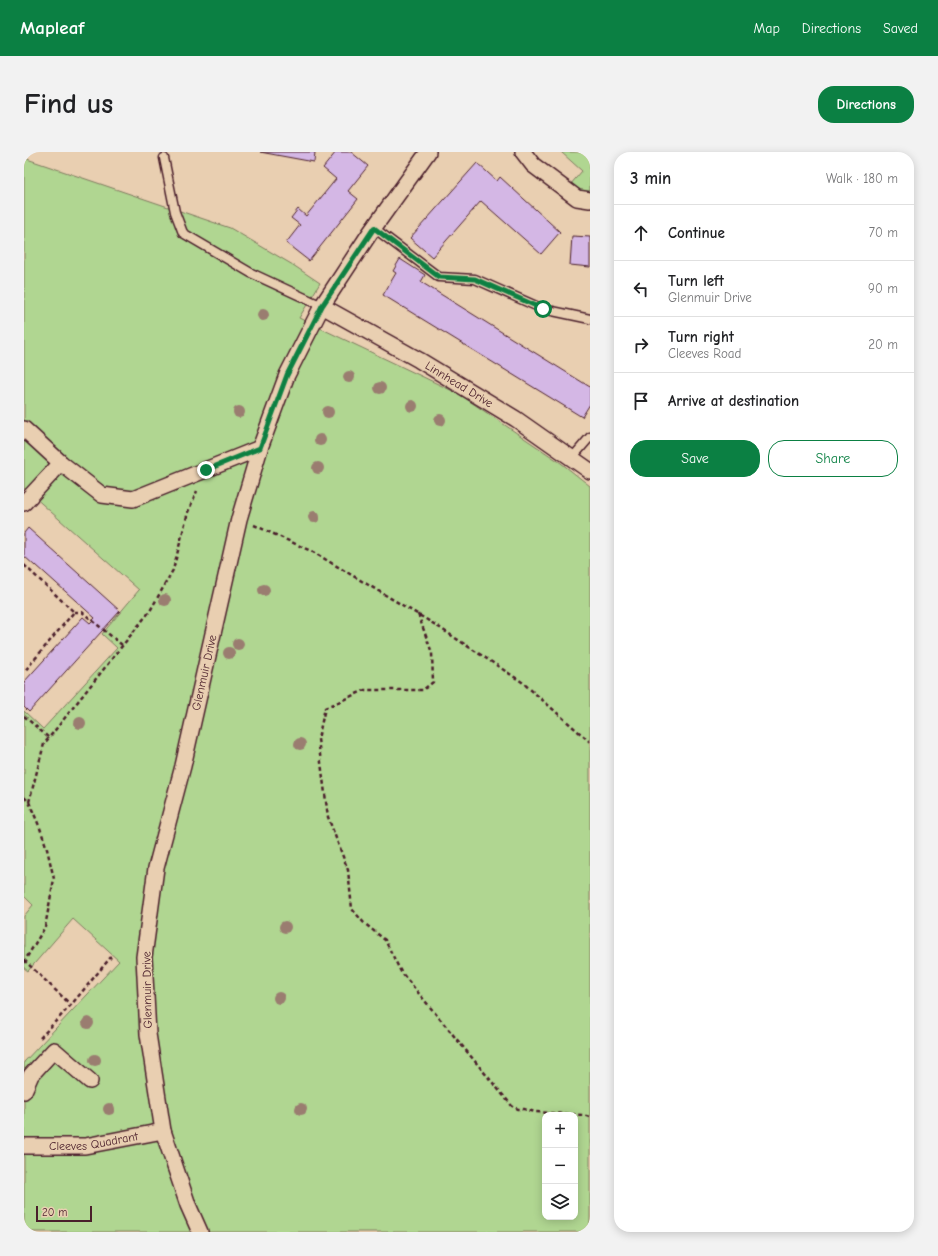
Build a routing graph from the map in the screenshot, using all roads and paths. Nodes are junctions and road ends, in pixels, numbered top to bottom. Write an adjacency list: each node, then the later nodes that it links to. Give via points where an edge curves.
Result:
1 (428, 152): 5 (street, Glenmuir Drive)
2 (523, 152): 4 (street, via 533,165 577,198)
3 (164, 158): 6 (lane, via 175,212 183,233 251,273)
4 (590, 200)
5 (374, 228): 6 (street, Glenmuir Drive); 7 (lane, via 439,277 475,279 543,309)
6 (322, 306): 10 (street, Glenmuir Drive, via 287,375); 11 (street, Linnhead Drive, via 420,360 516,419)
7 (590, 319)
8 (24, 428): 12 (street)
9 (590, 437): 11 (lane)
10 (260, 448): 13 (street); 16 (street, Glenmuir Drive)
11 (572, 458): 14 (street, Linnhead Drive)
12 (61, 463): 13 (street, via 102,495 133,499); 15 (street)
13 (206, 470): 20 (path, via 188,512 173,570 150,611)
14 (590, 471)
15 (24, 503)
16 (239, 518): 19 (path, via 313,552); 34 (street, Glenmuir Drive, via 183,766 156,868 144,957 148,1034)
17 (24, 565): 18 (path)
18 (74, 612): 20 (path, via 82,612); 21 (path)
19 (418, 614): 24 (path, via 522,682); 33 (path, via 432,653 433,682 422,690 366,690 325,708 318,740 328,817 348,870 352,909 385,940 401,972 512,1106 535,1112)
20 (122, 646): 23 (path)
21 (24, 672)
22 (24, 716): 23 (path)
23 (49, 738): 26 (path, via 44,744)
24 (590, 742)
25 (24, 797): 26 (path)
26 (29, 802): 28 (path, via 47,849 54,879 45,927)
27 (111, 957): 29 (path)
28 (24, 961): 29 (path)
29 (71, 1005): 30 (path, via 39,1038)
30 (54, 1050): 31 (street); 32 (street, via 31,1076)
31 (90, 1081)
32 (24, 1091)
33 (590, 1117)
34 (163, 1130): 35 (street, Cleeves Quadrant, via 85,1146); 36 (street, Glenmuir Drive, via 188,1205)
35 (24, 1146)
36 (200, 1232)

